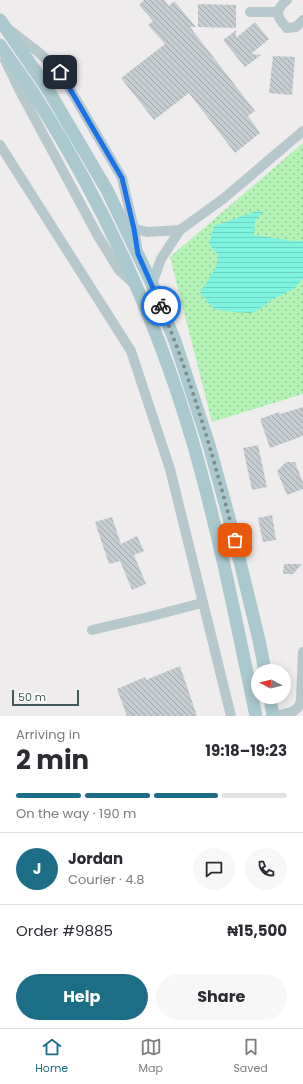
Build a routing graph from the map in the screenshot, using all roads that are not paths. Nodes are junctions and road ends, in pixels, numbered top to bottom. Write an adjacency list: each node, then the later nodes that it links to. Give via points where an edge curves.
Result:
1 (287, 0): 3 (street)
2 (250, 12): 3 (street)
3 (278, 12): 4 (street, via 279,19 287,28 296,27)
4 (303, 20)
5 (2, 23): 10 (main road, via 47,88); 10 (street, via 60,72 122,178)
6 (0, 45): 13 (main road, via 66,146)
7 (0, 50): 13 (street, via 98,236 119,270)
8 (303, 131): 11 (street, via 223,199)
9 (0, 145): 14 (street, via 131,351 170,469)
10 (130, 227): 11 (street, via 147,232); 12 (main road, via 138,254)
11 (180, 230): 12 (street, via 161,259)
12 (152, 284): 17 (main road, via 175,341 209,445)
13 (136, 285): 20 (main road, via 193,442 221,549)
14 (202, 603): 15 (street); 19 (street)
15 (92, 630)
16 (303, 652): 21 (street, via 300,707 294,712)
17 (264, 664)
18 (271, 704): 21 (main road)
19 (231, 716)
20 (256, 716)
21 (274, 716)

